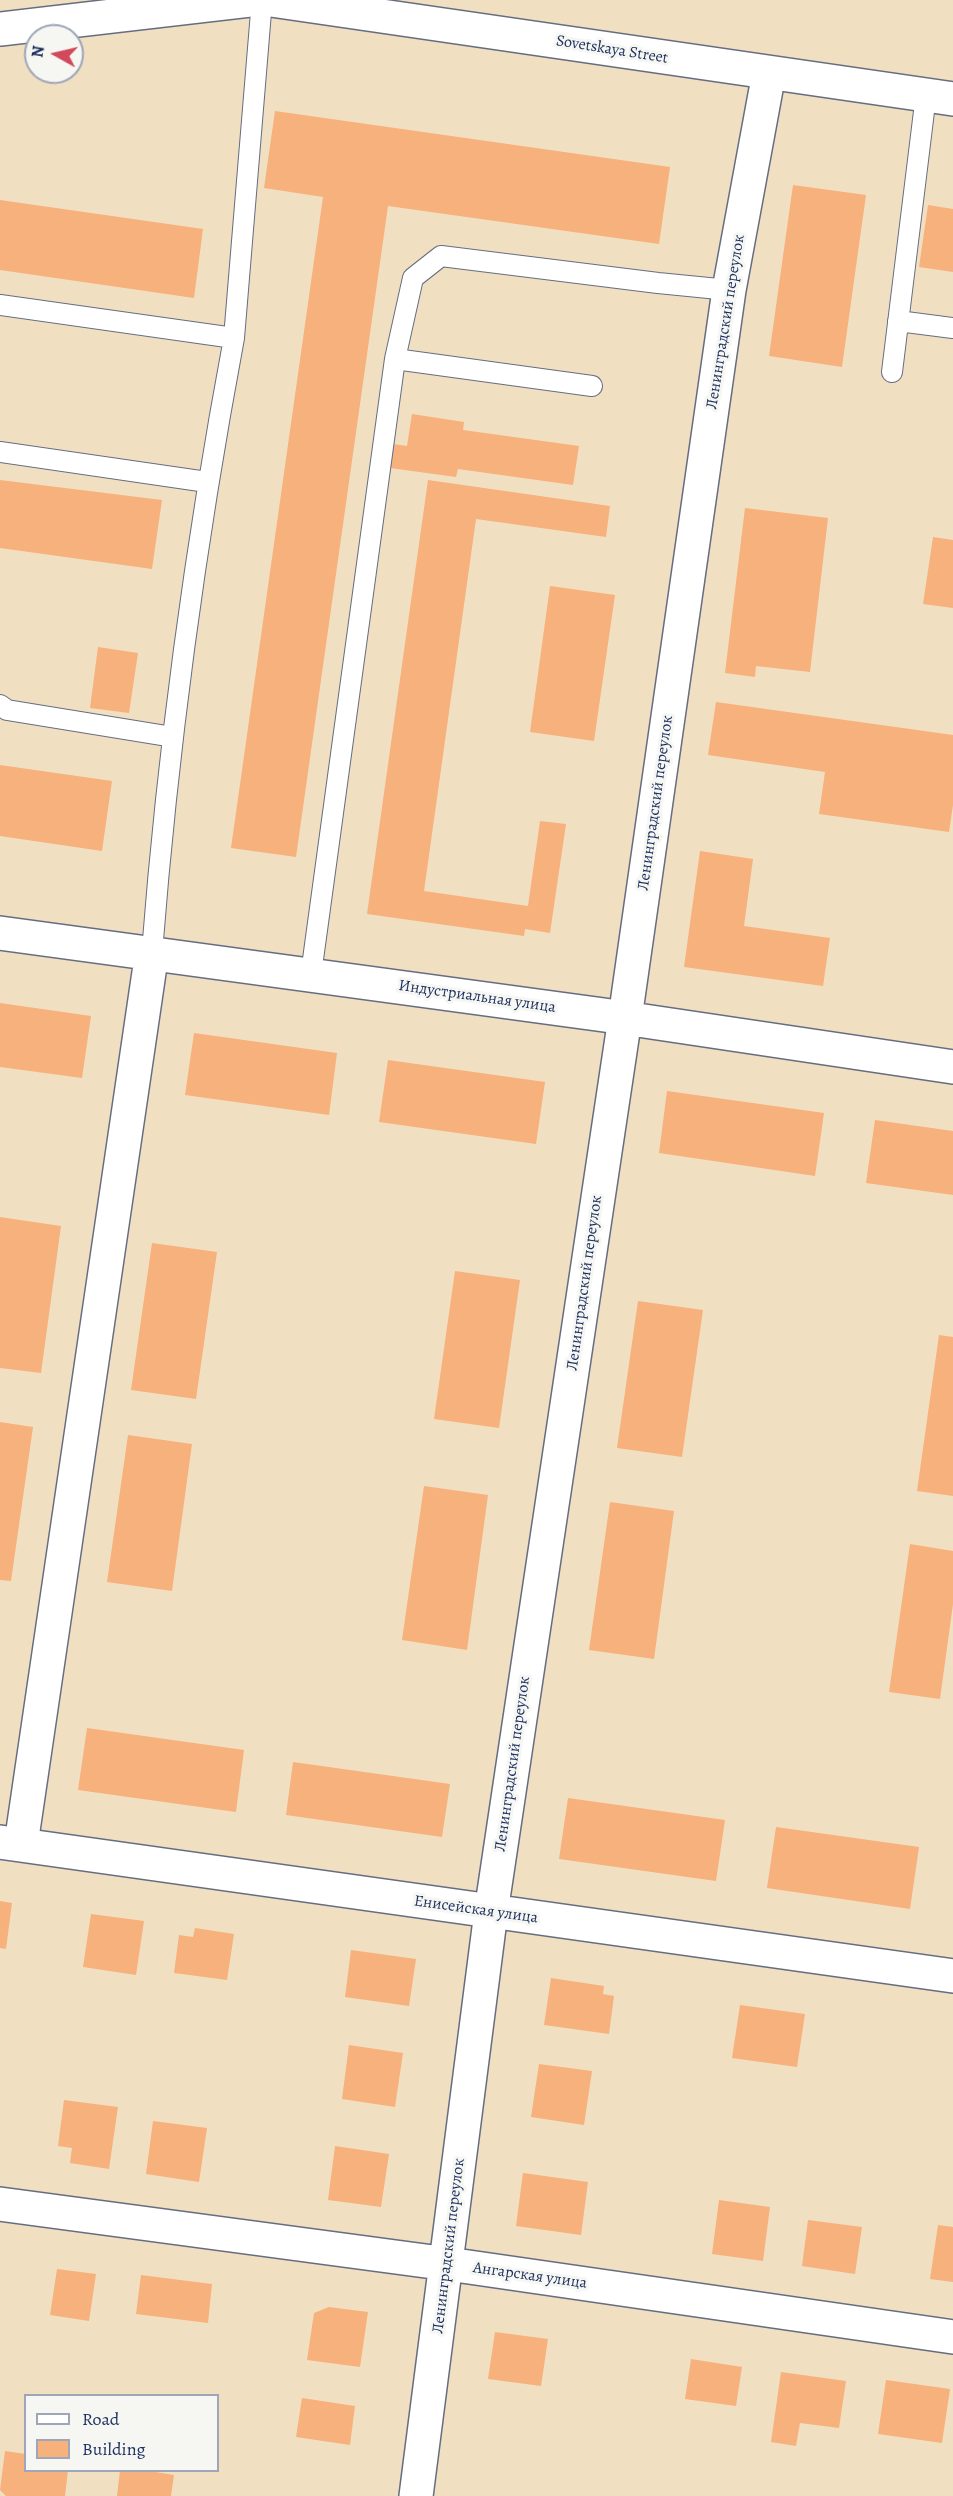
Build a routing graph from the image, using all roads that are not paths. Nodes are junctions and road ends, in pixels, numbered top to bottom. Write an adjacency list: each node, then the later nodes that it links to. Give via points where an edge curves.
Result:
1 (250, 0): 4 (street)
2 (261, 0): 11 (lane)
3 (271, 0): 5 (street, Sovetskaya Street)
4 (0, 29)
5 (768, 73): 6 (street, Sovetskaya Street); 7 (street, Ленинградский переулок)
6 (940, 97): 9 (lane)
7 (729, 290): 12 (lane, via 441,256 413,278); 22 (street, Ленинградский переулок)
8 (0, 305): 11 (lane)
9 (898, 321): 10 (lane); 13 (lane)
10 (953, 328)
11 (234, 338): 16 (lane)
12 (395, 359): 14 (lane); 21 (lane)
13 (892, 372)
14 (592, 386)
15 (0, 452): 16 (lane)
16 (207, 482): 18 (lane)
17 (0, 705): 18 (lane, via 7,710)
18 (173, 736): 20 (lane)
19 (0, 933): 20 (street, Индустриальная улица)
20 (152, 952): 21 (street, Индустриальная улица); 24 (street)
21 (311, 974): 22 (street, Индустриальная улица)
22 (625, 1017): 23 (street, Индустриальная улица); 25 (street, Ленинградский переулок)
23 (953, 1067)
24 (10, 1843): 25 (street, Енисейская улица)
25 (491, 1912): 26 (street, Енисейская улица); 28 (street, Ленинградский переулок)
26 (953, 1976)
27 (0, 2204): 28 (street, Ангарская улица)
28 (448, 2264): 29 (street, Ангарская улица); 30 (street, Ленинградский переулок)
29 (953, 2337)
30 (416, 2496)

